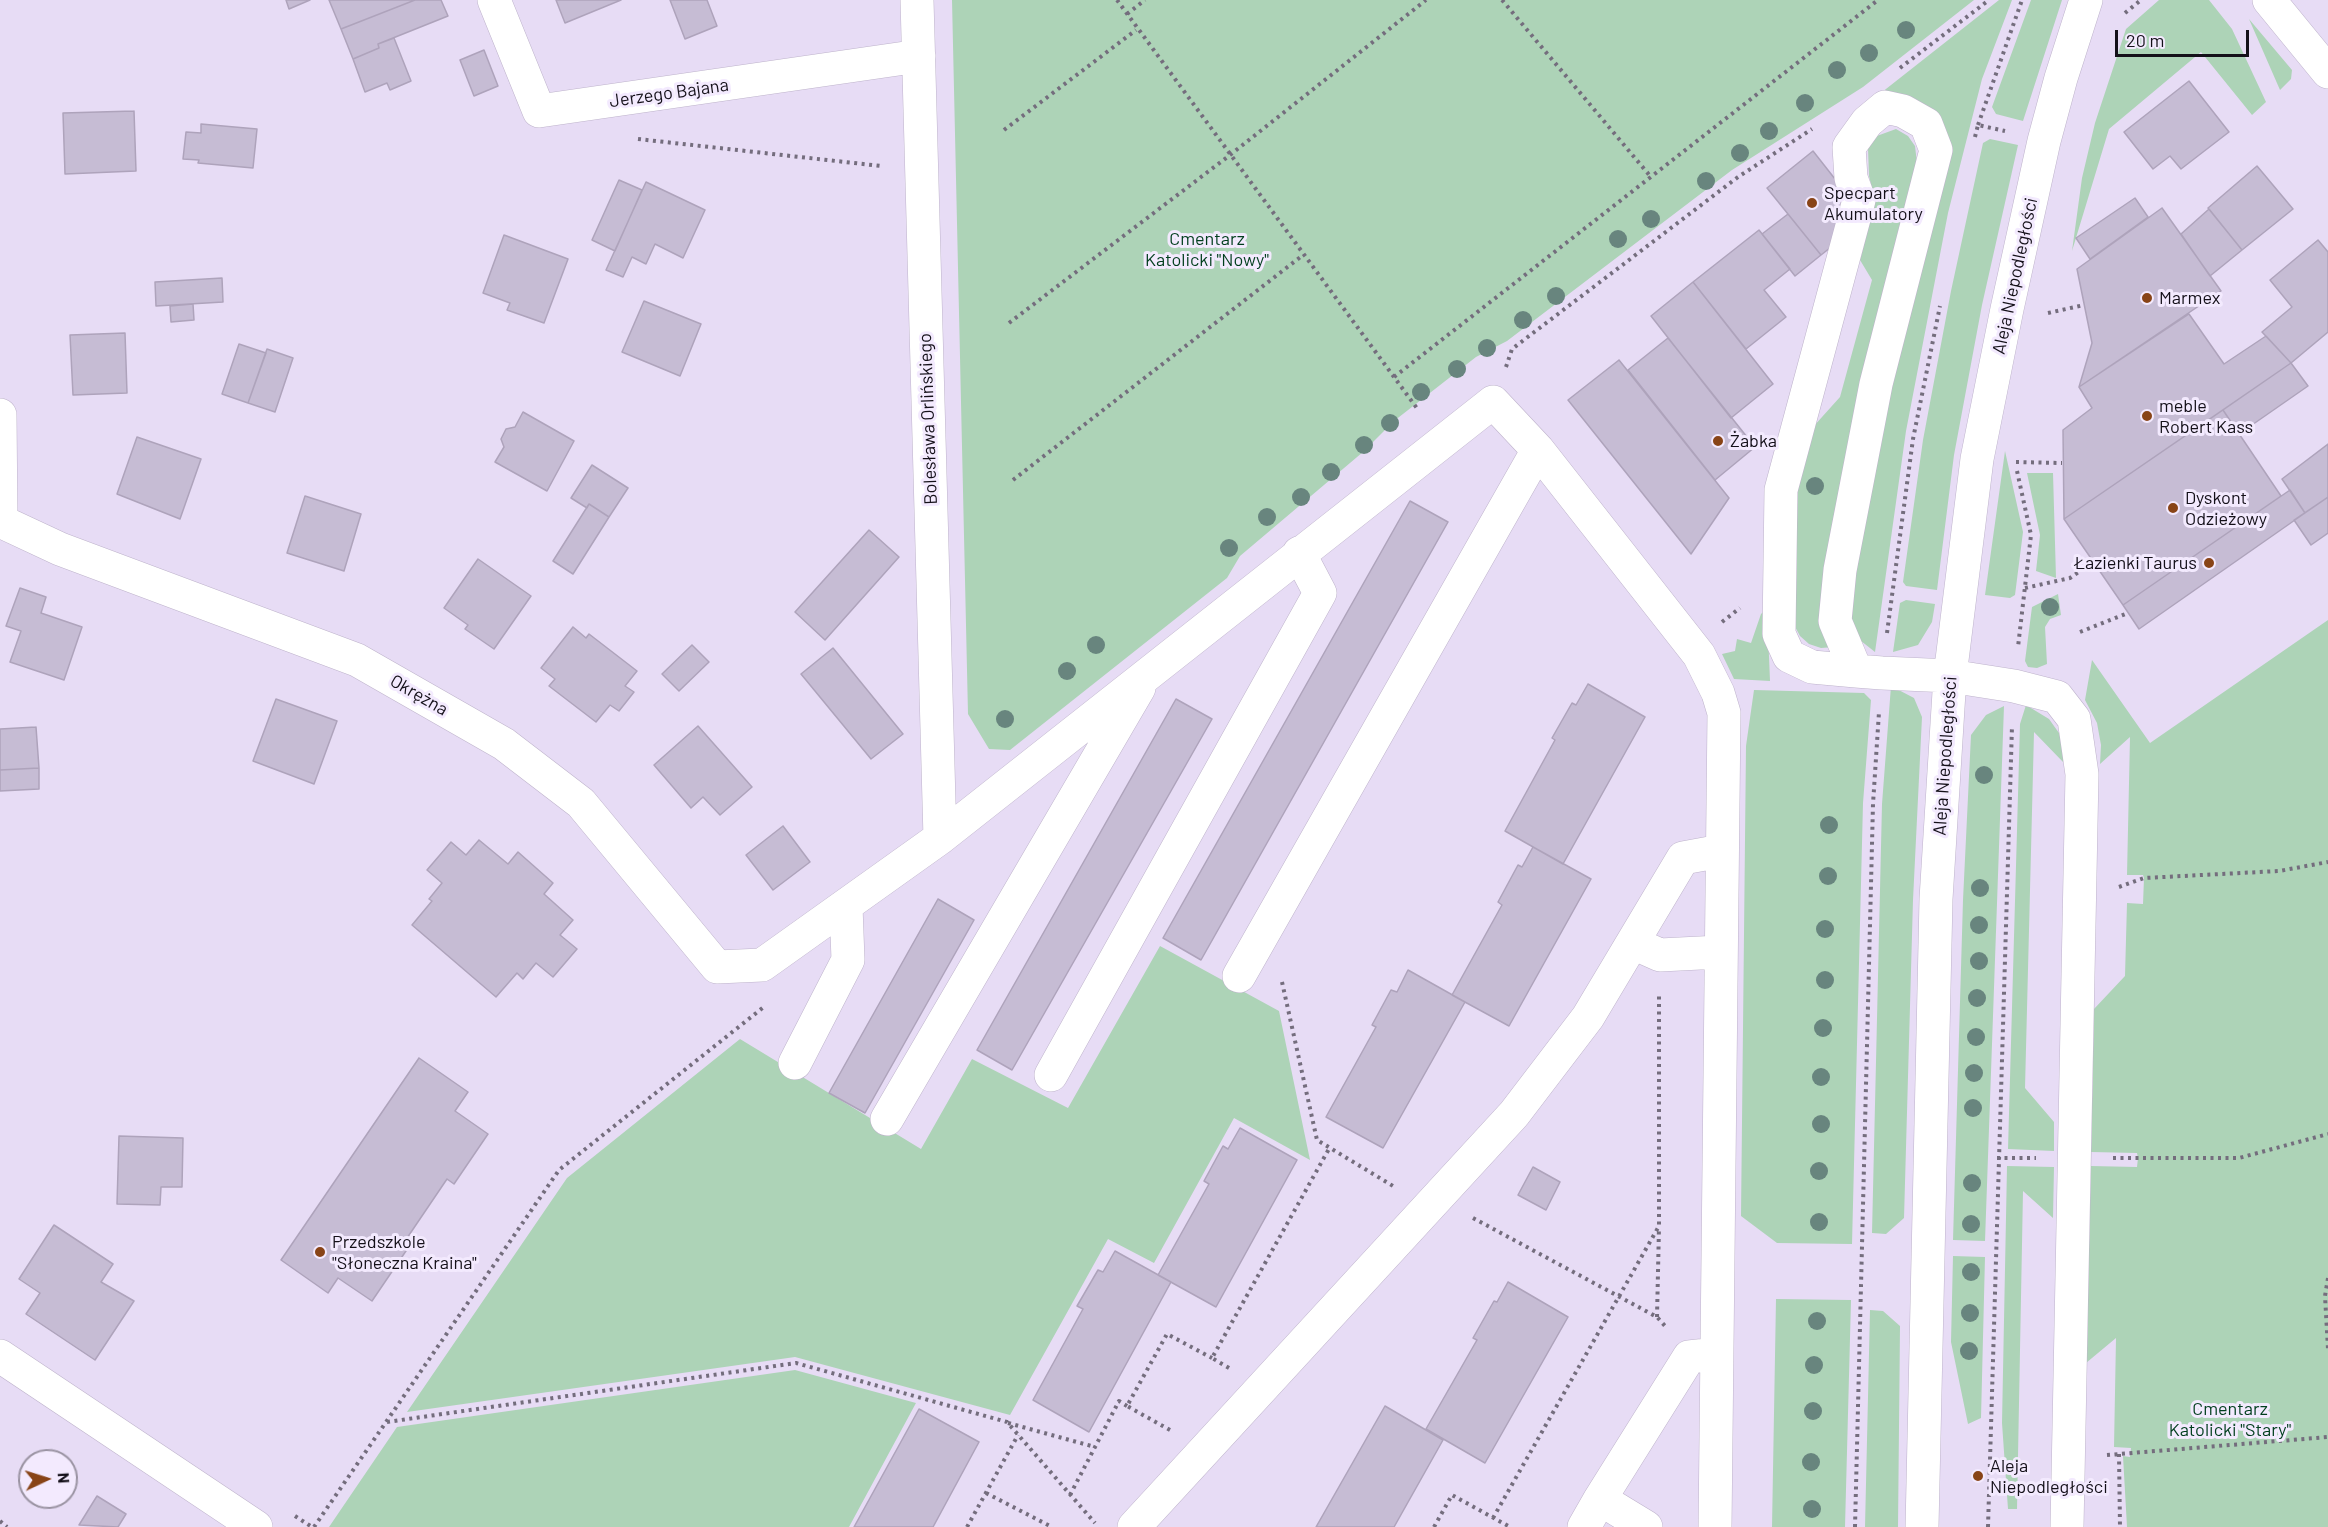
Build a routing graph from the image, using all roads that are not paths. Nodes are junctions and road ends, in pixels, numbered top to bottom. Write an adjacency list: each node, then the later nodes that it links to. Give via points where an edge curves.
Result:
1 (494, 0): 5 (street, Jerzego Bajana, via 539,111)
2 (917, 0): 5 (street, Bolesława Orlińskiego)
3 (2086, 0): 13 (street, Aleja Niepodległości, via 2044,141 1977,459)
4 (2269, 0): 6 (street)
5 (919, 57): 14 (street, Bolesława Orlińskiego)
6 (2328, 72)
7 (0, 415): 9 (street)
8 (1538, 450): 10 (street, via 1493,402); 15 (street, via 1699,655 1718,693 1724,713); 19 (street)
9 (0, 521): 16 (street, Okrężna, via 60,549 357,660 504,744 581,803 717,967 762,965)
10 (1299, 553): 11 (street); 21 (street, via 1320,593)
11 (1149, 671): 14 (street); 22 (street)
12 (1869, 672): 12 (street, via 1835,621 1840,570 1876,384 1936,150 1926,124 1903,111 1885,107 1867,122 1849,147 1851,178 1859,200 1781,490 1778,578 1779,634 1789,656 1812,667); 13 (street)
13 (1950, 676): 31 (street, Aleja Niepodległości, via 1936,899); 32 (street, via 2014,686 2057,698 2074,719 2082,774)
14 (940, 838): 16 (street)
15 (1721, 851): 17 (street, via 1683,858); 18 (street)
16 (846, 906): 20 (street, via 848,960)
17 (1646, 949): 18 (street); 27 (street, via 1514,1114)
18 (1720, 952): 23 (street)
19 (1239, 976)
20 (795, 1063)
21 (1051, 1075)
22 (887, 1119)
23 (1703, 1355): 25 (street); 30 (street)
24 (0, 1356): 26 (street)
25 (1600, 1499): 28 (street); 29 (street)
26 (256, 1527)
27 (1134, 1527)
28 (1584, 1527)
29 (1646, 1527)
30 (1715, 1527)
31 (1922, 1527)
32 (2067, 1527)

